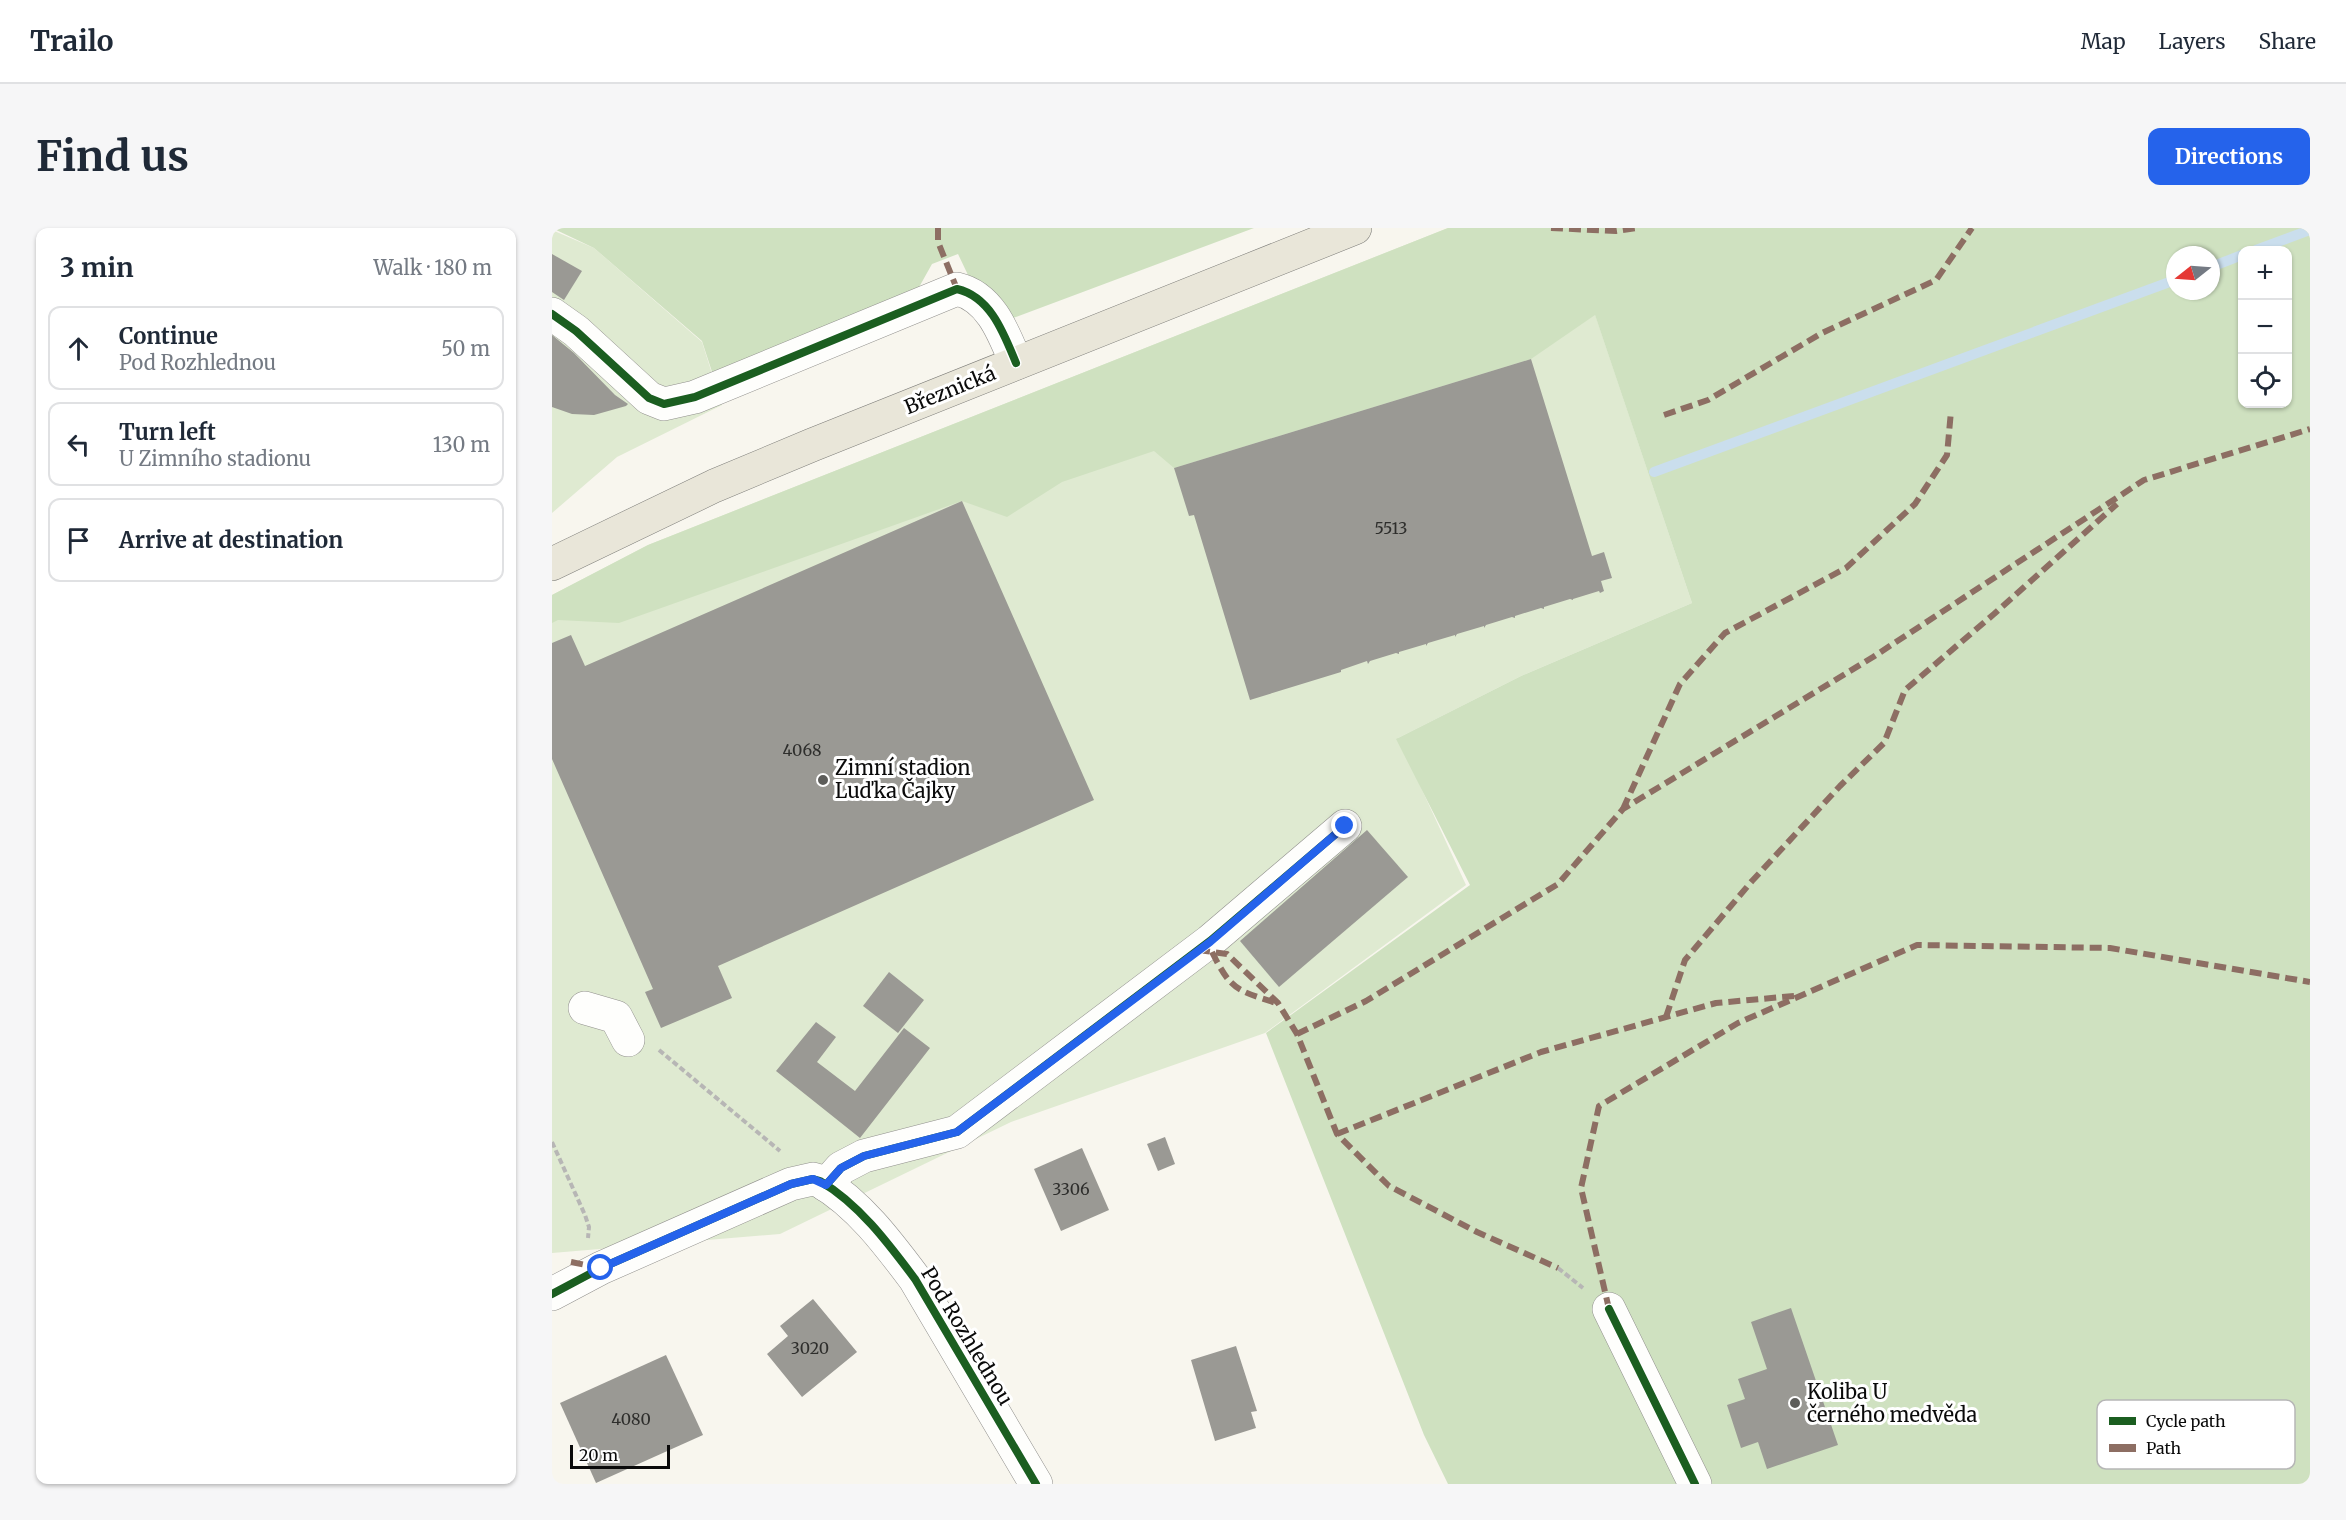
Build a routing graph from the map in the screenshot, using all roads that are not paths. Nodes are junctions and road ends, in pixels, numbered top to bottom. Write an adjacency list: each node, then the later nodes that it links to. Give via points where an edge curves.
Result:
1 (1355, 228): 3 (main road, Březnická)
2 (552, 314): 3 (street, via 649,398 664,404 695,397 957,289 969,292 989,309)
3 (1016, 363): 4 (main road, Březnická, via 714,486)
4 (552, 564)
5 (1345, 826): 8 (street, via 1210,942 957,1132 864,1156)
6 (585, 1008): 7 (street, via 616,1017)
7 (628, 1040)
8 (819, 1182): 9 (street, via 791,1184 594,1255); 11 (street, Pod Rozhlednou, via 860,1213 915,1279)
9 (552, 1294)
10 (1609, 1309): 12 (street)
11 (1036, 1484)
12 (1695, 1484)

